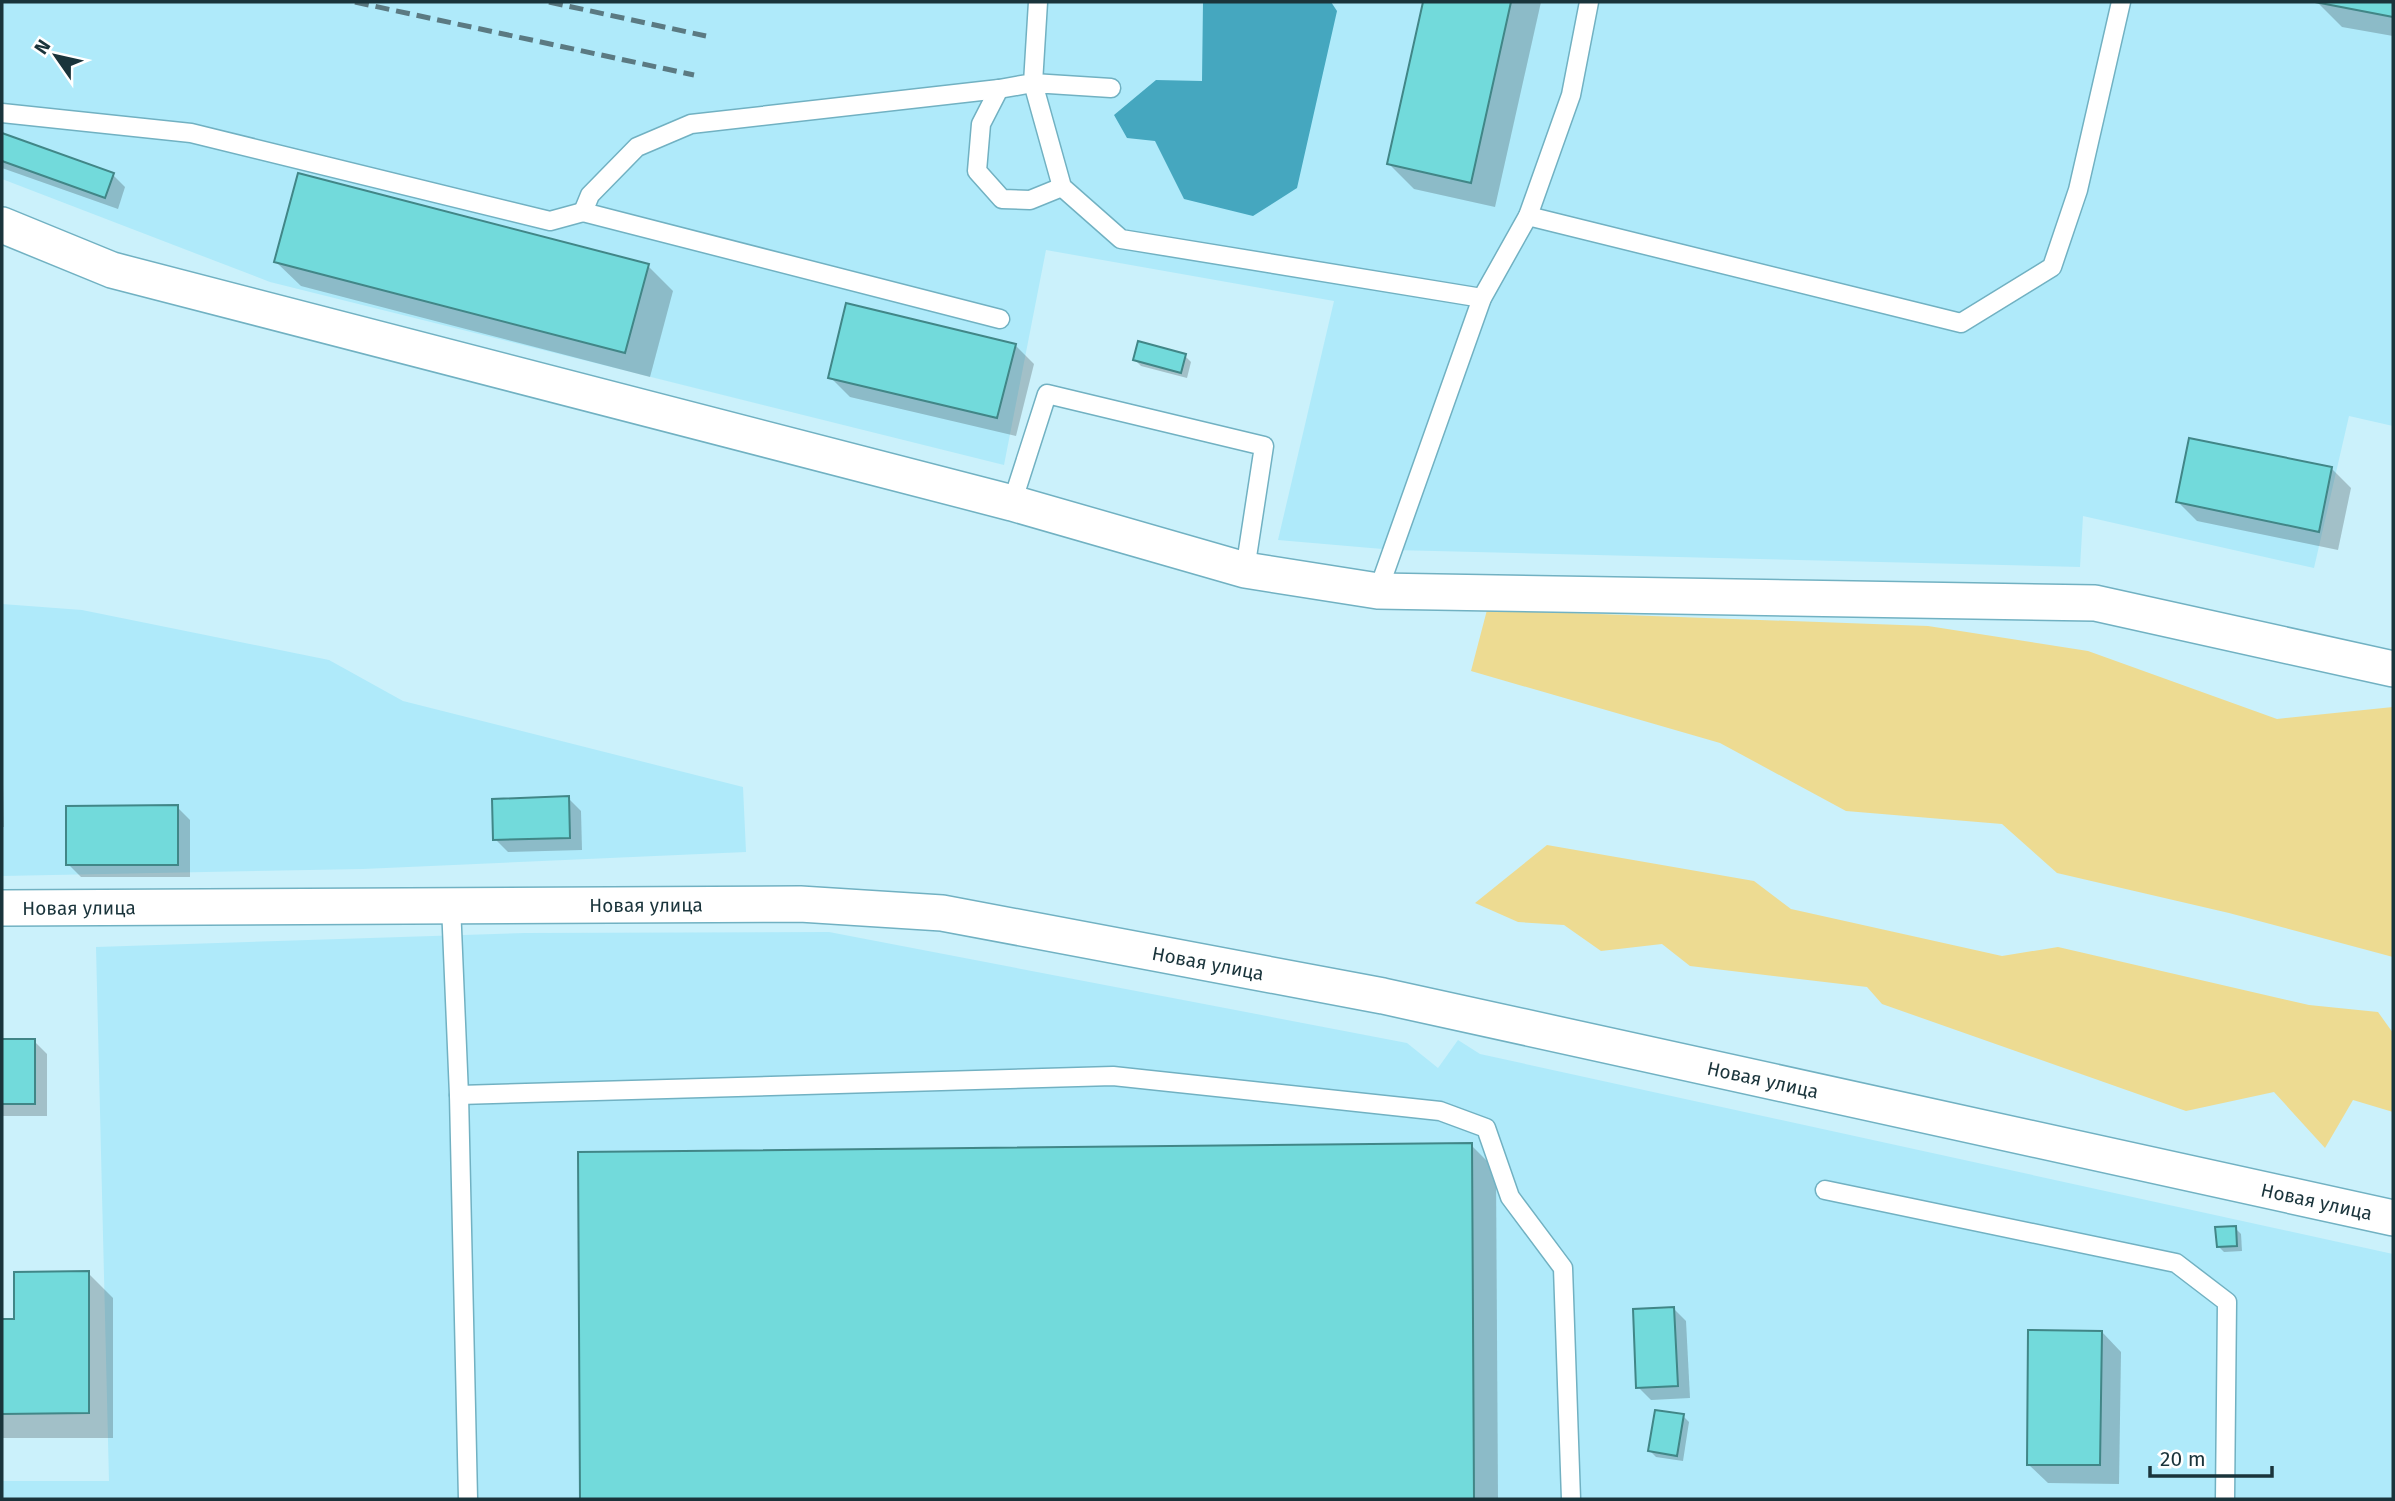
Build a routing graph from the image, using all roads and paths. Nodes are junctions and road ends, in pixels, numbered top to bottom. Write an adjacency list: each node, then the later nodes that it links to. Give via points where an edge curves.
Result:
1 (1038, 2): 4 (lane)
2 (1589, 2): 10 (lane, via 1571,95)
3 (2121, 2): 10 (lane, via 2078,191 2052,267 1961,323)
4 (1033, 83): 5 (lane); 6 (lane); 8 (lane)
5 (1111, 88)
6 (999, 89): 8 (lane, via 981,124 977,170 1002,199 1030,200); 9 (lane, via 691,124 637,147 590,195)
7 (2, 113): 9 (lane, via 191,133 550,221)
8 (1062, 187): 12 (lane, via 1121,239)
9 (583, 212): 13 (lane)
10 (1528, 216): 12 (lane)
11 (2, 225): 14 (street, via 112,270)
12 (1482, 298): 16 (lane)
13 (1000, 319)
14 (1012, 503): 15 (street); 15 (lane, via 1047,394 1264,446)
15 (1245, 570): 16 (street)
16 (1378, 591): 17 (street, via 2095,603)
17 (2393, 668)
18 (451, 905): 19 (street, Новая улица); 20 (lane); 22 (street, Новая улица, via 800,904 942,913 1383,996)
19 (2, 908)
20 (459, 1095): 23 (lane); 24 (lane, via 1113,1076 1440,1111 1486,1128 1510,1197 1563,1268)
21 (1825, 1190): 25 (lane, via 2176,1263 2227,1302)
22 (2393, 1218)
23 (468, 1499)
24 (1570, 1499)
25 (2225, 1499)

